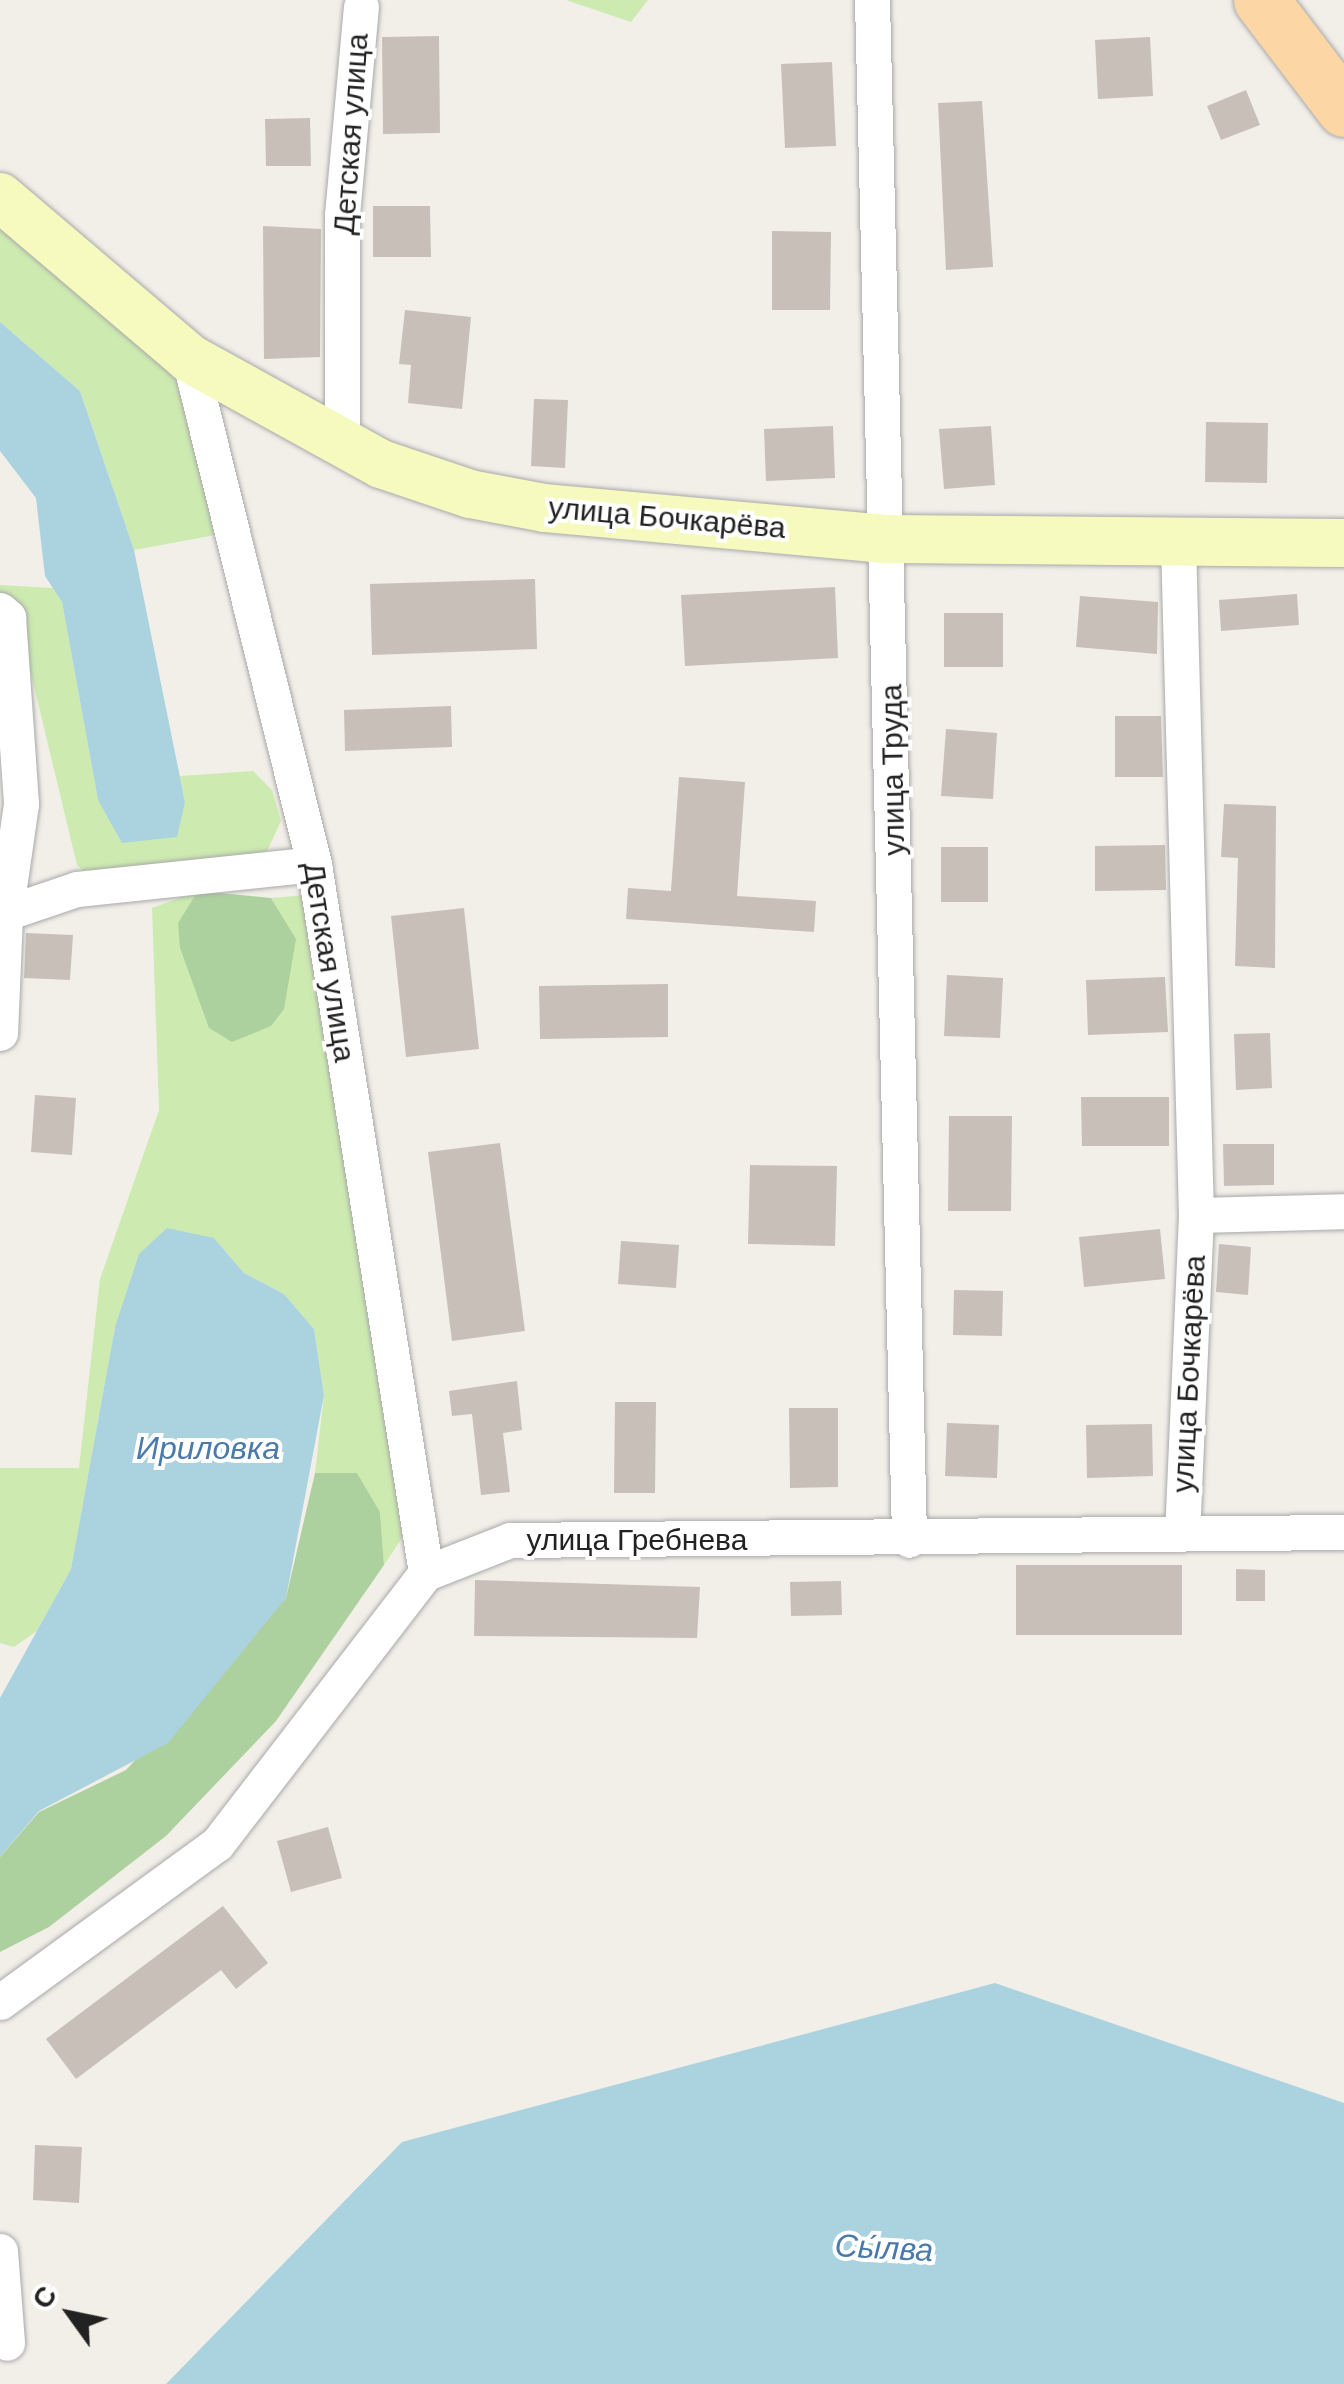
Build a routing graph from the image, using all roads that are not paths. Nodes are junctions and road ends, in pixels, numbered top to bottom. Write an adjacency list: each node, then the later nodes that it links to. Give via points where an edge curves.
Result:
1 (872, 0): 8 (street, улица Труда)
2 (1261, 0): 4 (main road)
3 (361, 7): 7 (street, Детская улица, via 342,215)
4 (1344, 109)
5 (0, 197): 6 (street, улица Бочкарёва)
6 (188, 358): 7 (street, улица Бочкарёва); 12 (street, Детская улица)
7 (342, 441): 8 (street, улица Бочкарёва, via 381,464 470,494)
8 (888, 539): 9 (street, улица Бочкарёва); 19 (street, улица Труда)
9 (1178, 542): 10 (street, улица Бочкарёва); 16 (street, улица Бочкарёва)
10 (1344, 542)
11 (0, 610): 13 (street, via 8,617 21,804)
12 (314, 864): 13 (street, via 78,889); 20 (street, Детская улица)
13 (2, 915): 14 (street)
14 (0, 1033)
15 (1344, 1211): 16 (street, улица Бочкарёва)
16 (1196, 1215): 18 (street, улица Бочкарёва)
17 (1344, 1532): 18 (street, улица Гребнева)
18 (1182, 1533): 19 (street, улица Гребнева)
19 (910, 1540): 20 (street, улица Гребнева, via 510,1540)
20 (426, 1574): 21 (street, via 217,1844)
21 (0, 2002)
22 (0, 2251): 23 (street)
23 (7, 2343)

